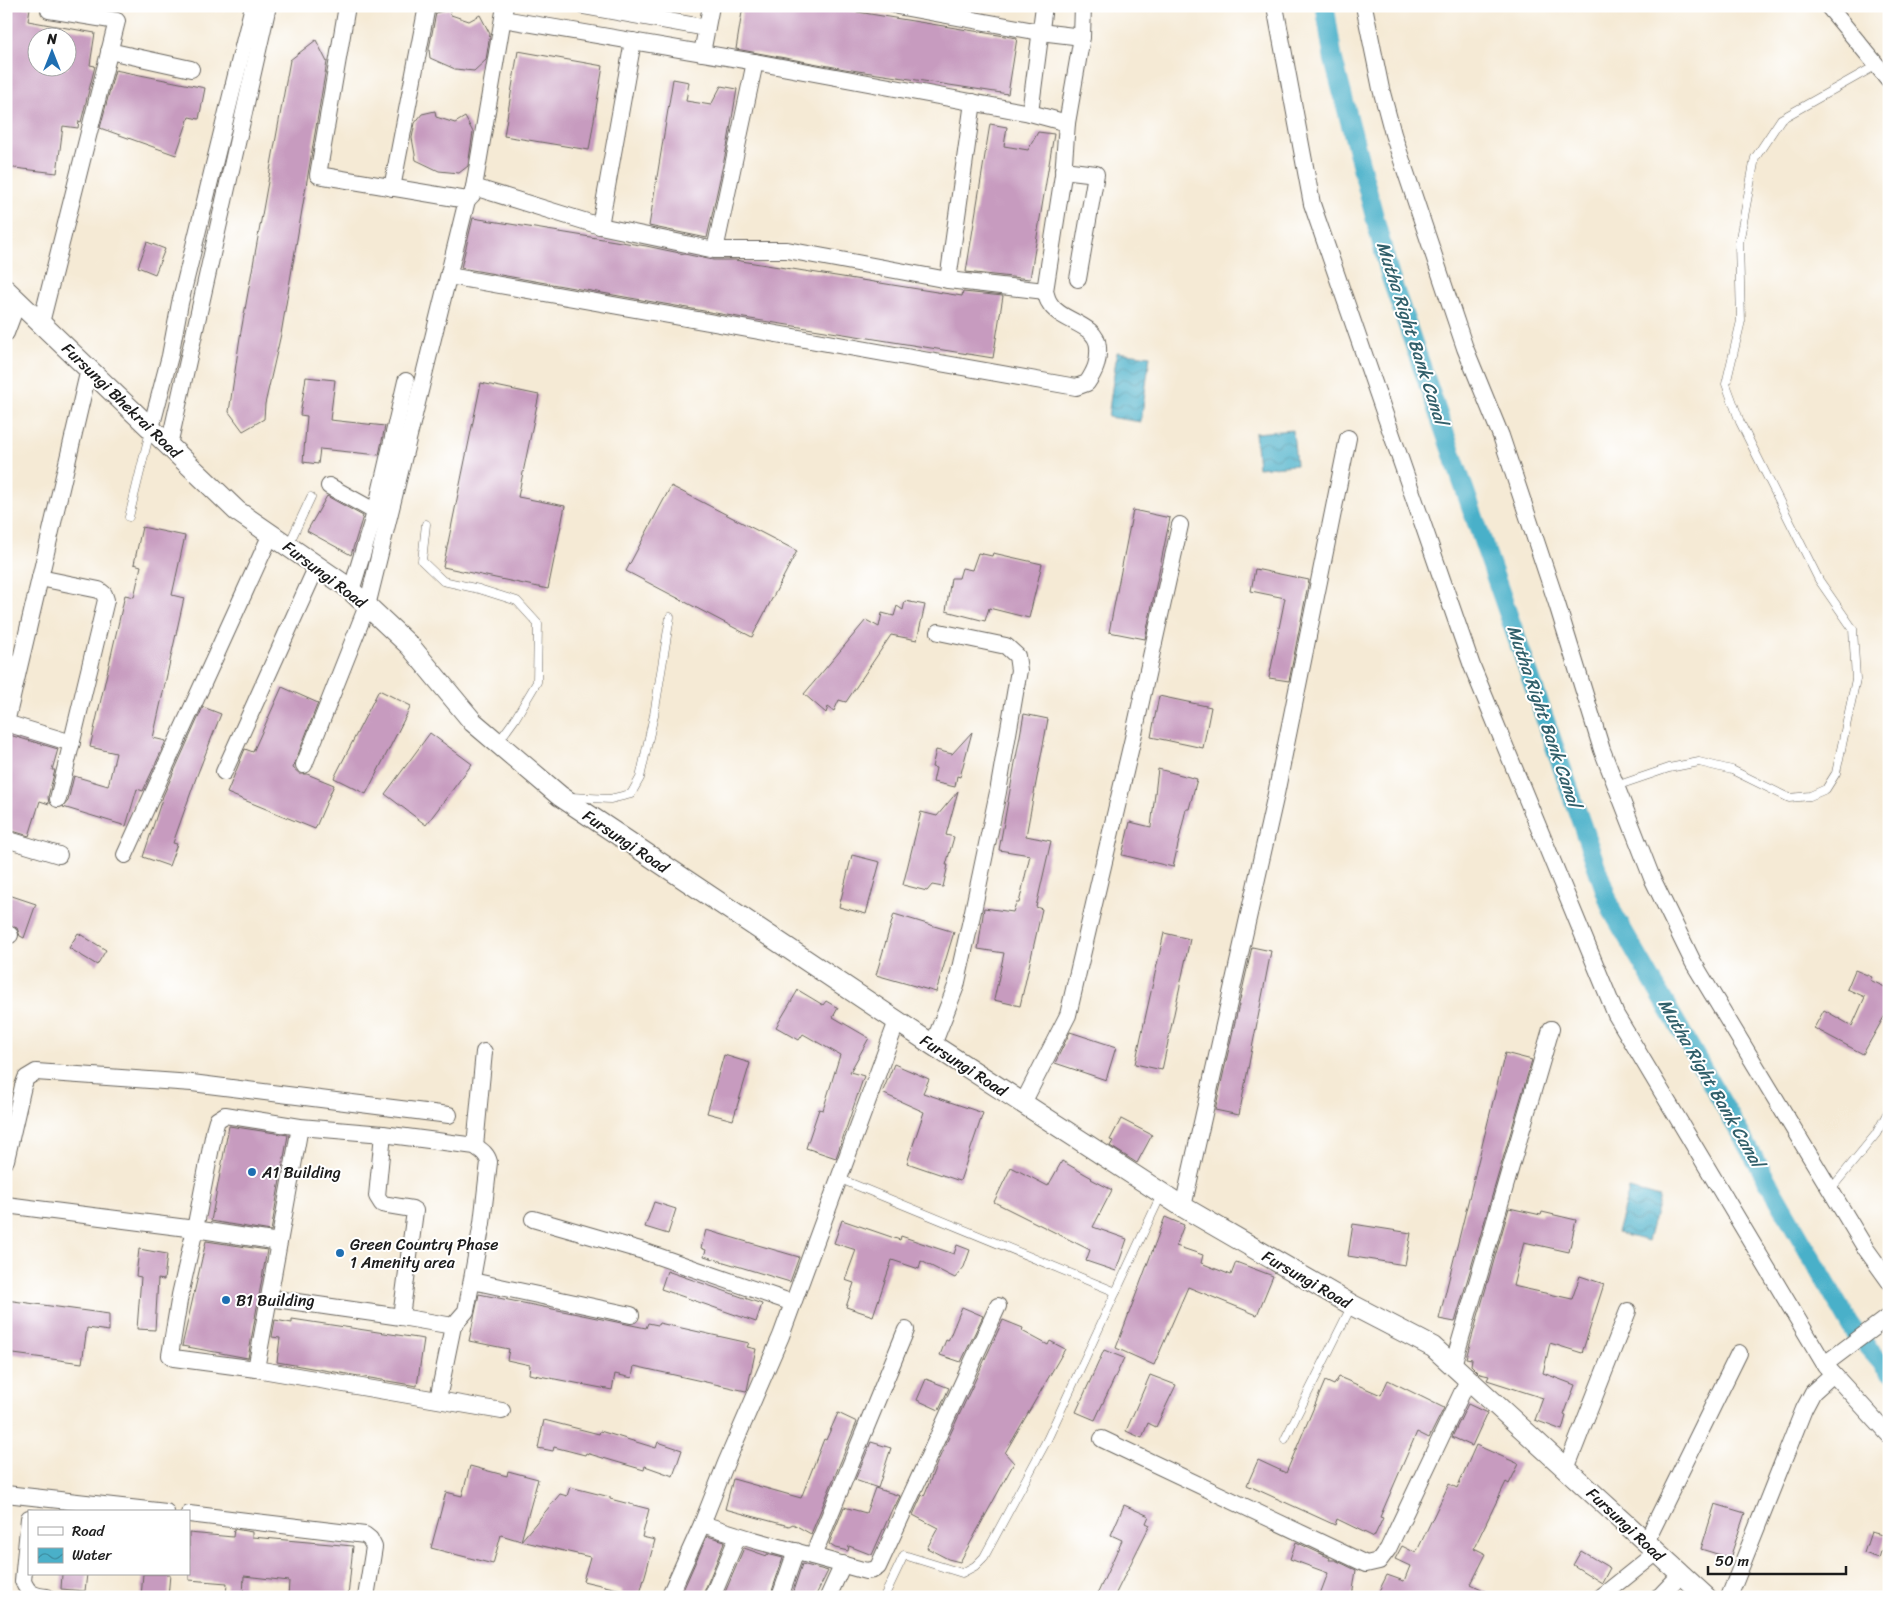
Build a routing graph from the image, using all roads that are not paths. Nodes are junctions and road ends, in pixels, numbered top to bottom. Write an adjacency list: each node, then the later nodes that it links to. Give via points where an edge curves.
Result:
1 (253, 6): 42 (street)
2 (268, 6): 44 (street)
3 (347, 6): 29 (street, via 318,175)
4 (427, 6): 29 (street)
5 (584, 6): 15 (street)
6 (711, 6): 15 (street)
7 (897, 6): 16 (street)
8 (1044, 6): 16 (street)
9 (1083, 6): 17 (street)
10 (1275, 6): 105 (street, via 1312,204 1472,666 1616,1015)
11 (1364, 6): 65 (street, via 1393,134 1465,348 1501,436)
12 (1828, 6): 22 (street)
13 (48, 10): 19 (street, via 117,21)
14 (504, 13): 18 (street); 30 (street)
15 (707, 28): 20 (street)
16 (1040, 32): 17 (street); 26 (street)
17 (1082, 37): 27 (street)
18 (633, 41): 20 (street); 31 (street)
19 (109, 50): 23 (street); 38 (street)
20 (702, 53): 21 (street)
21 (756, 62): 25 (street); 32 (street)
22 (1877, 65): 24 (street); 65 (lane, via 1781,119 1754,158 1738,243 1742,321 1726,384 1740,422 1819,580 1853,629 1856,679 1836,773 1826,789 1810,796 1789,798 1732,770 1699,762 1669,768)
23 (191, 69)
24 (1889, 80)
25 (974, 102): 26 (street); 35 (street)
26 (1030, 113): 27 (street)
27 (1067, 123): 28 (street)
28 (1063, 170): 34 (street, via 1096,174); 36 (street)
29 (392, 188): 30 (street)
30 (471, 193): 31 (street); 33 (street)
31 (600, 226): 32 (street)
32 (715, 250): 35 (street, via 787,250)
33 (449, 276): 36 (street, via 1076,386 1087,384 1097,368 1098,341 1088,329 1062,316 1049,303); 57 (street)
34 (1078, 279)
35 (948, 280): 36 (street)
36 (1045, 291)
37 (12, 296): 38 (street, Fursungi Bhekrai Road); 39 (street)
38 (41, 324): 40 (street, Fursungi Bhekrai Road)
39 (6, 333)
40 (89, 369): 42 (street, Fursungi Bhekrai Road); 55 (street)
41 (406, 381): 48 (street)
42 (151, 428): 44 (street, Fursungi Bhekrai Road); 49 (lane)
43 (1348, 438): 86 (street, via 1276,794)
44 (169, 445): 47 (street, Fursungi Bhekrai Road)
45 (329, 486): 48 (street)
46 (311, 497): 53 (lane)
47 (238, 510): 52 (street, Fursungi Road)
48 (376, 512): 56 (street)
49 (129, 517)
50 (426, 524): 62 (lane, via 422,561 443,581 479,588 517,601 538,624 537,682)
51 (1180, 524): 75 (street, via 1068,1015)
52 (271, 534): 53 (street, Fursungi Road); 70 (street)
53 (288, 546): 54 (street, Fursungi Road)
54 (317, 566): 56 (street, Fursungi Road); 64 (street)
55 (40, 578): 60 (street); 61 (street, via 99,590 106,600)
56 (351, 591): 57 (street, Fursungi Road)
57 (367, 606): 62 (street, Fursungi Road, via 410,646 473,722); 63 (street)
58 (670, 618): 66 (lane, via 654,715 640,778 631,794 610,799)
59 (939, 632): 73 (street, via 1006,646 1016,656 1019,670 974,910 956,986)
60 (6, 723): 61 (street)
61 (72, 743): 67 (street)
62 (498, 743): 66 (street, Fursungi Road)
63 (304, 765)
64 (224, 772)
65 (1616, 786): 83 (street, via 1652,878 1693,962)
66 (560, 796): 71 (street, Fursungi Road)
67 (58, 799)
68 (6, 839): 69 (street)
69 (59, 855)
70 (125, 855)
71 (897, 1021): 73 (street, Fursungi Road); 82 (street)
72 (1551, 1029): 104 (street)
73 (933, 1044): 75 (street, Fursungi Road)
74 (484, 1052): 80 (street)
75 (1023, 1103): 84 (street, Fursungi Road)
76 (1889, 1110): 83 (lane, via 1876,1134)
77 (449, 1115): 81 (street, via 192,1083 36,1072 26,1078 23,1086)
78 (300, 1127): 79 (street); 88 (street, via 220,1116 215,1126); 89 (street)
79 (383, 1134): 80 (street); 100 (street, via 378,1200 382,1204 415,1211)
80 (475, 1146): 90 (street, via 484,1152 489,1162)
81 (6, 1160)
82 (838, 1178): 92 (lane); 94 (street)
83 (1831, 1189): 91 (street)
84 (1162, 1193): 86 (street, Fursungi Road); 92 (lane)
85 (6, 1205): 88 (street)
86 (1183, 1207): 95 (street, Fursungi Road)
87 (533, 1219): 94 (street, via 640,1250)
88 (195, 1228): 89 (street); 106 (street, via 170,1355)
89 (279, 1242): 93 (street)
90 (472, 1281): 98 (street); 101 (street, via 466,1311)
91 (1889, 1281)
92 (1116, 1292): 132 (lane, via 1047,1440 984,1557 962,1573 904,1555)
93 (269, 1298): 100 (street); 106 (street)
94 (793, 1303): 118 (street)
95 (1352, 1305): 104 (street, Fursungi Road, via 1433,1347); 112 (lane)
96 (998, 1306): 124 (street, via 878,1567 866,1571)
97 (1628, 1311): 113 (street)
98 (631, 1315)
99 (1889, 1316): 105 (street)
100 (401, 1317): 101 (street)
101 (453, 1326): 108 (street)
102 (906, 1330): 123 (street)
103 (1739, 1352): 121 (street)
104 (1452, 1365): 107 (street, Fursungi Road)
105 (1831, 1365): 110 (street); 136 (street, via 1804,1409)
106 (256, 1369): 108 (street)
107 (1468, 1380): 111 (street, via 1388,1549 1379,1561 1366,1564); 113 (street, Fursungi Road)
108 (438, 1400): 109 (street)
109 (502, 1411)
110 (1889, 1435)
111 (1102, 1439)
112 (1284, 1439)
113 (1566, 1469): 121 (street, Fursungi Road)
114 (6, 1494): 115 (street)
115 (30, 1504): 116 (street)
116 (132, 1510)
117 (190, 1514): 127 (street, via 365,1535 374,1547)
118 (702, 1524): 120 (street); 128 (street)
119 (28, 1528): 126 (street, via 23,1581 32,1594)
120 (738, 1536): 122 (street); 129 (street)
121 (1652, 1547): 125 (street, Fursungi Road); 133 (street)
122 (796, 1552): 123 (street); 130 (street)
123 (813, 1556): 124 (street)
124 (843, 1564): 131 (street)
125 (1681, 1574): 134 (street); 135 (street, Fursungi Road)
126 (47, 1597)
127 (366, 1597)
128 (669, 1597)
129 (712, 1597)
130 (780, 1597)
131 (828, 1597)
132 (884, 1597)
133 (1600, 1597)
134 (1659, 1597)
135 (1706, 1597)
136 (1729, 1597)

